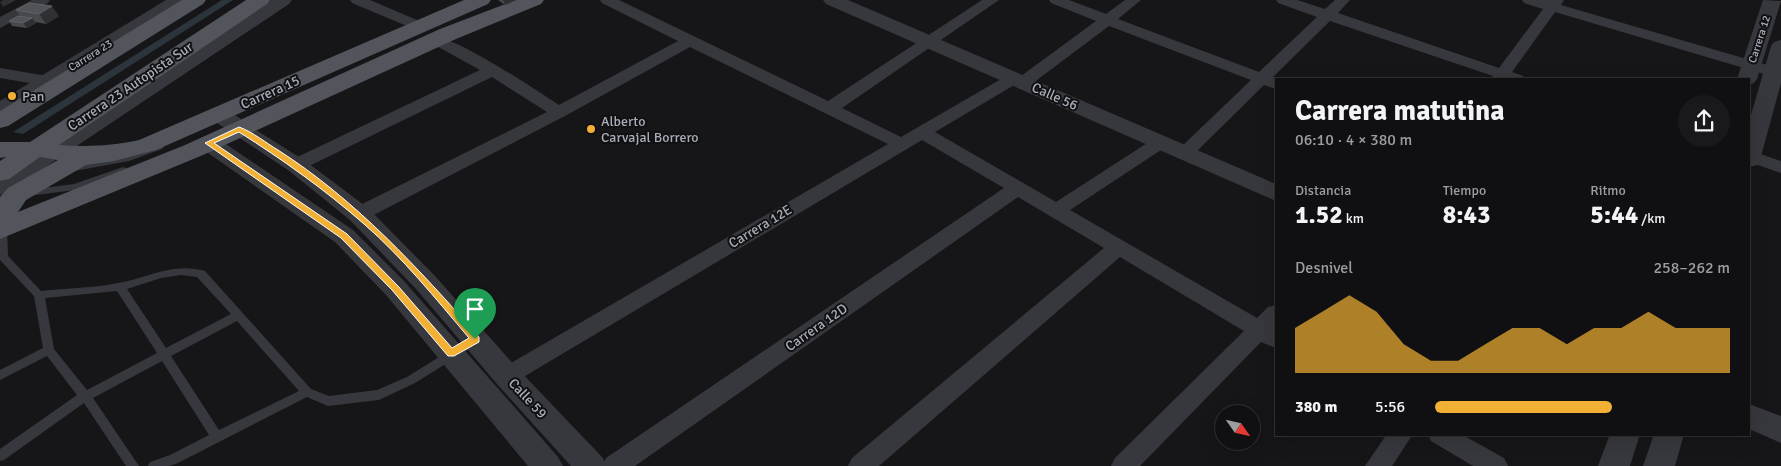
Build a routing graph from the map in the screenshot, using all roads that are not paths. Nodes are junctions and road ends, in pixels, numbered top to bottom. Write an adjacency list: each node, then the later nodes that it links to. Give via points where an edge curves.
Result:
1 (43, 0): 24 (street)
2 (179, 0): 31 (street, Carrera 23)
3 (196, 0): 30 (main road)
4 (260, 0): 54 (main road, Carrera 23 Autopista Sur)
5 (283, 0): 54 (street)
6 (357, 0): 25 (street)
7 (481, 0): 25 (main road, Carrera 15)
8 (494, 0): 44 (lane)
9 (519, 0): 44 (lane)
10 (534, 0): 26 (main road, Carrera 15)
11 (607, 0): 27 (street)
12 (832, 0): 28 (street, Calle 56)
13 (992, 0): 28 (street)
14 (1056, 0): 23 (street)
15 (1134, 0): 23 (street, Carrera 12E)
16 (1282, 0): 22 (street)
17 (1343, 0): 22 (street)
18 (1529, 0): 21 (street)
19 (1773, 0): 20 (street); 33 (street, Carrera 12)
20 (1781, 2)
21 (1554, 3): 33 (street); 36 (street)
22 (1328, 15): 36 (street); 39 (street)
23 (1108, 20): 37 (street, Carrera 12E); 39 (street)
24 (0, 23)
25 (419, 26): 44 (main road, Carrera 15)
26 (437, 40): 32 (street); 44 (main road, Carrera 15)
27 (691, 40): 40 (street); 42 (street)
28 (928, 41): 37 (street, Calle 56); 40 (street)
29 (1781, 46): 34 (street, Carrera 12)
30 (115, 50): 31 (main road); 38 (main road)
31 (79, 61): 38 (street, Carrera 23)
32 (493, 70): 42 (street); 52 (street)
33 (1749, 72): 34 (street)
34 (1777, 72): 50 (street, Carrera 12)
35 (0, 73): 38 (street)
36 (1506, 77)
37 (1018, 80): 45 (street, Carrera 12E); 46 (street, Calle 56)
38 (53, 81): 41 (street, Carrera 23); 43 (main road)
39 (1269, 81): 49 (street)
40 (830, 108): 48 (street)
41 (0, 110)
42 (560, 112): 58 (street)
43 (0, 121)
44 (229, 121): 47 (main road, Carrera 15); 52 (street, Calle 59); 54 (lane, via 142,154); 54 (main road, Carrera 15, via 147,145 78,159); 54 (lane, via 141,164 75,187)
45 (922, 132): 48 (street, Carrera 12E); 55 (street)
46 (1161, 142): 49 (street, Calle 56); 57 (street)
47 (209, 143): 54 (main road, Carrera 15, via 126,177); 59 (street, Calle 59)
48 (900, 143): 72 (street, Carrera 12E)
49 (1185, 153): 56 (street, Calle 56)
50 (1750, 155)
51 (1750, 158): 53 (street)
52 (296, 165): 58 (street, Calle 59)
53 (1781, 167)
54 (14, 184): 61 (lane)
55 (1017, 188): 57 (street); 89 (street, Carrera 12D)
56 (1275, 193)
57 (1056, 211): 60 (street)
58 (363, 219): 59 (street); 67 (street, Calle 59)
59 (344, 236): 70 (street, Calle 59, via 395,288)
60 (1119, 247): 66 (street); 90 (street)
61 (2, 258): 63 (lane)
62 (120, 286): 63 (lane); 64 (lane, via 190,270 202,274); 69 (lane)
63 (39, 295): 68 (lane)
64 (238, 315): 69 (lane); 73 (lane)
65 (1275, 316): 66 (street)
66 (1268, 335): 91 (street)
67 (475, 339): 70 (lane); 72 (street, Calle 59)
68 (49, 350): 71 (lane); 74 (lane)
69 (164, 354): 74 (lane); 83 (lane)
70 (451, 354): 73 (lane, via 379,395 328,401); 87 (street, Calle 59)
71 (0, 375)
72 (507, 376): 88 (street, Calle 59)
73 (307, 392): 83 (lane)
74 (85, 396): 84 (lane); 85 (lane)
75 (1750, 399): 76 (street)
76 (1781, 413)
77 (1750, 416): 78 (street)
78 (1781, 430)
79 (1400, 436): 92 (street)
80 (1443, 436): 93 (street)
81 (1624, 436): 94 (street)
82 (1668, 436): 95 (street)
83 (217, 437): 86 (lane)
84 (0, 456)
85 (133, 466)
86 (154, 466)
87 (547, 466)
88 (591, 466)
89 (615, 466)
90 (861, 466)
91 (1124, 466)
92 (1378, 466)
93 (1495, 466)
94 (1614, 466)
95 (1659, 466)

